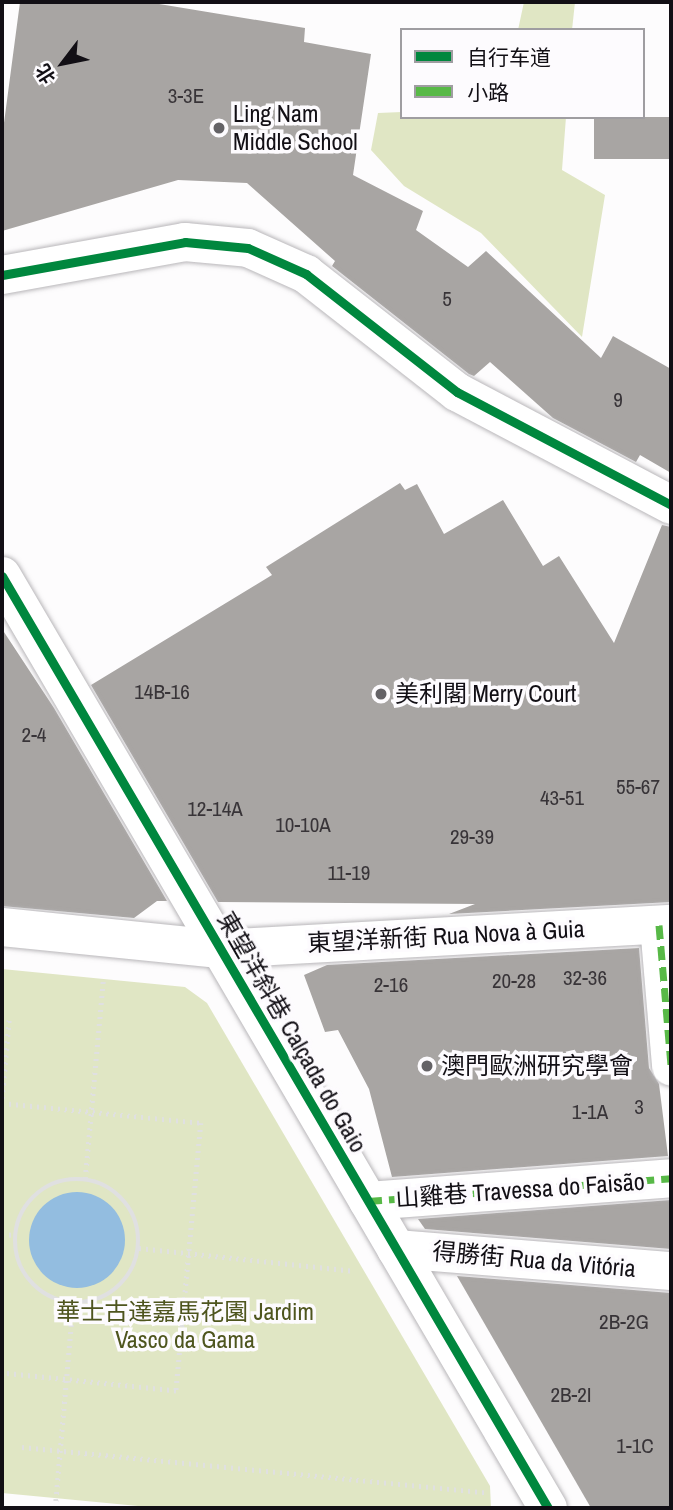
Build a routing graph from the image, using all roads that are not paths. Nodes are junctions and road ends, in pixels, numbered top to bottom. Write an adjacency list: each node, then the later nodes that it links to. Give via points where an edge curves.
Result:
1 (2, 275): 2 (street, via 185,243 248,248 306,274 457,392)
2 (671, 505)
3 (2, 576): 6 (street, 東望洋斜巷 Calçada do Gaio)
4 (665, 924): 6 (street, 東望洋新街 Rua Nova à Guia); 7 (street)
5 (2, 927): 6 (street, 東望洋新街 Rua Nova à Guia)
6 (220, 948): 9 (street, 東望洋斜巷 Calçada do Gaio)
7 (671, 1066)
8 (671, 1178): 9 (street, 山雞巷 Travessa do Faisão)
9 (368, 1201): 10 (street, 東望洋斜巷 Calçada do Gaio)
10 (404, 1262): 11 (street, 得勝街 Rua da Vitória); 12 (street, 東望洋斜巷 Calçada do Gaio)
11 (671, 1271)
12 (545, 1503)

